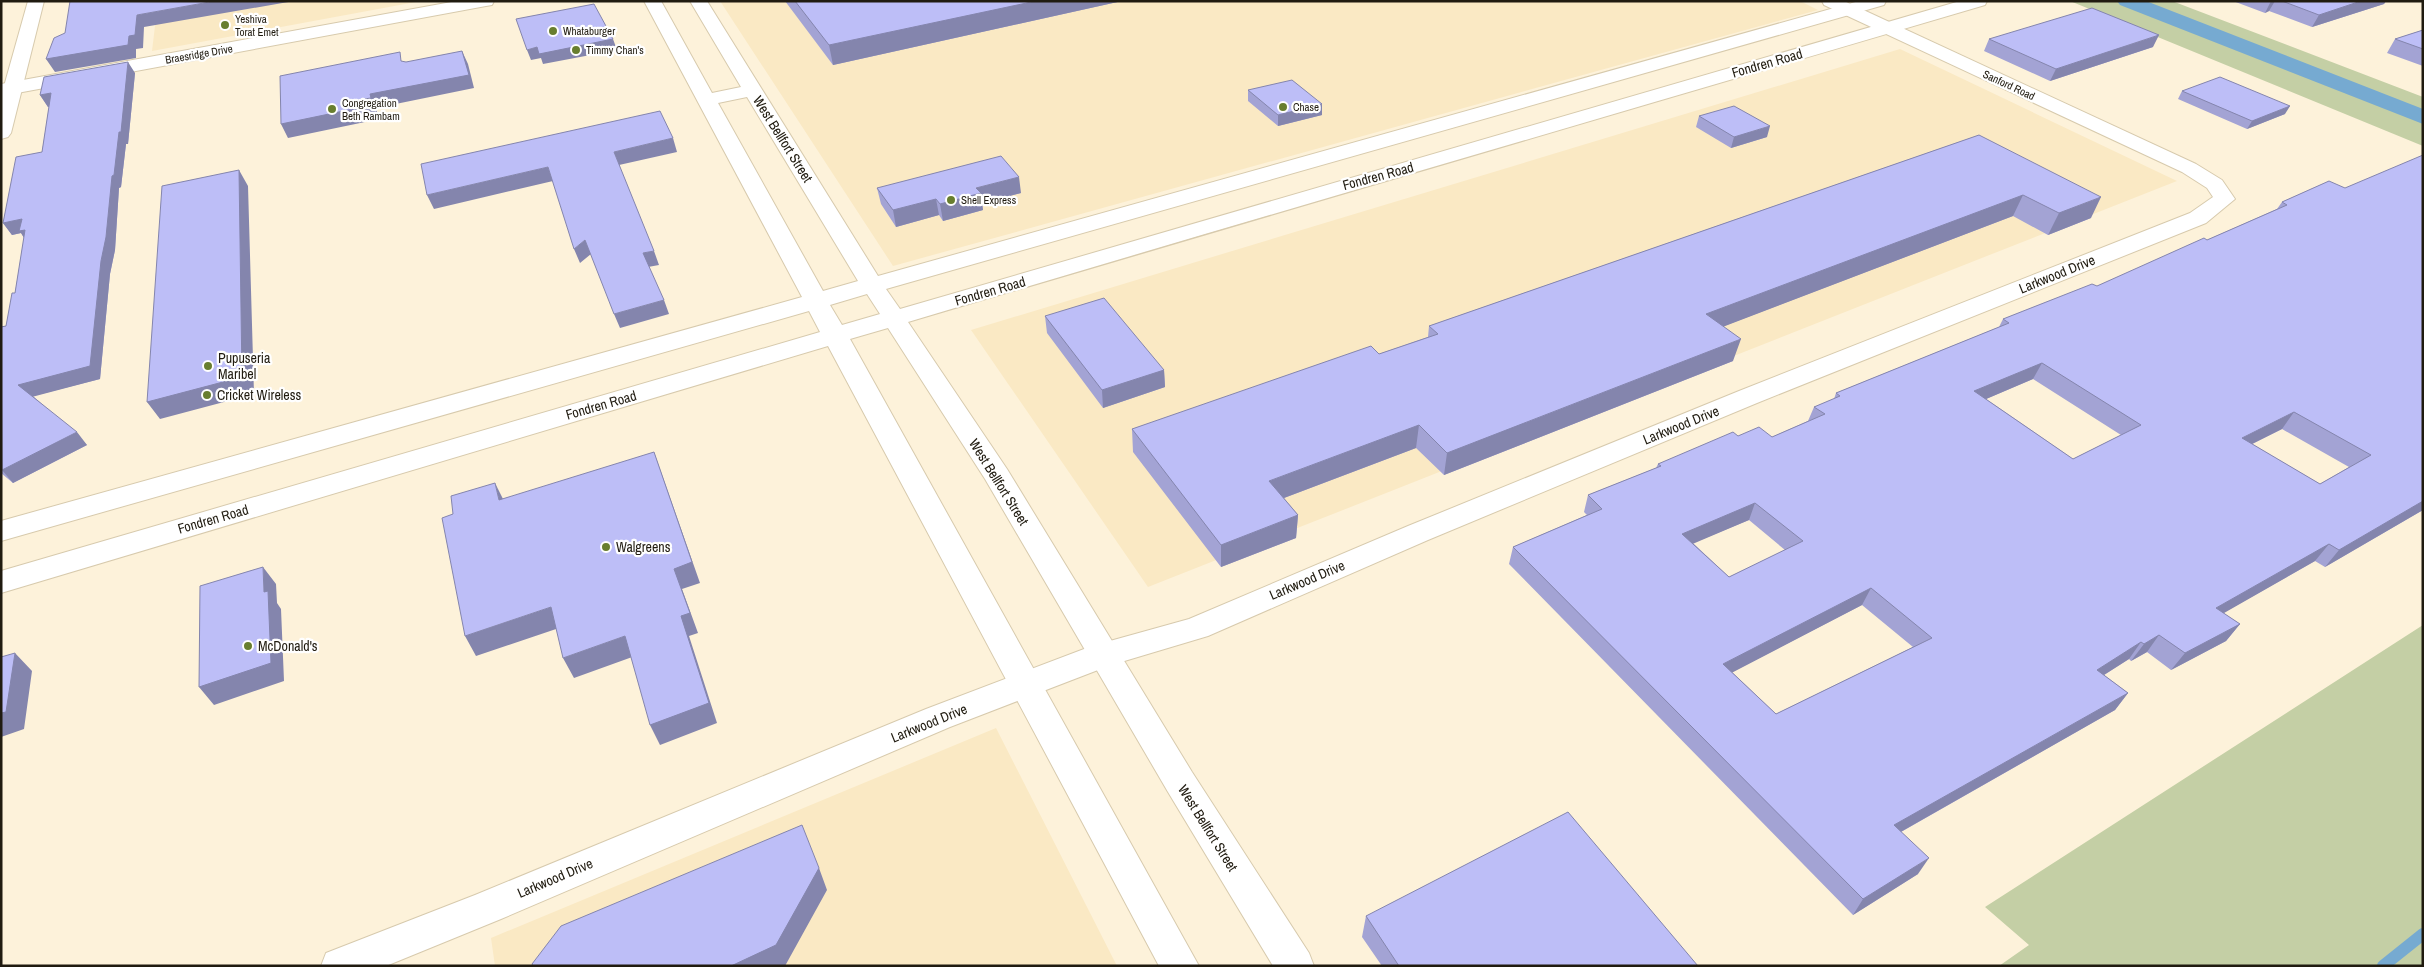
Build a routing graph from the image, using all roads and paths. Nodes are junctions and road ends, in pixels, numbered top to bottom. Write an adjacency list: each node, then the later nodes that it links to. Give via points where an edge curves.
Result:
1 (36, 1): 11 (main road)
2 (486, 1): 11 (main road, Braesridge Drive)
3 (652, 1): 13 (main road)
4 (698, 1): 12 (main road, West Bellfort Street)
5 (1830, 1): 8 (main road, Sanford Road)
6 (1878, 1): 8 (main road)
7 (1979, 1): 9 (main road, Fondren Road)
8 (1848, 10): 9 (main road, Sanford Road); 10 (main road)
9 (1888, 28): 14 (main road, Fondren Road); 16 (main road, Sanford Road)
10 (1589, 83): 14 (main road); 17 (main road)
11 (7, 89): 15 (main road)
12 (753, 90): 13 (main road); 19 (main road, West Bellfort Street)
13 (705, 100): 20 (main road)
14 (1624, 106): 18 (main road, Fondren Road)
15 (1, 133)
16 (2189, 168): 27 (main road, Larkwood Drive, via 2215,184 2224,199 2198,218 1748,397 1197,628)
17 (1265, 174): 18 (main road); 19 (main road)
18 (1294, 200): 21 (main road, Fondren Road)
19 (873, 286): 20 (main road); 21 (main road, West Bellfort Street)
20 (817, 302): 22 (main road); 23 (main road)
21 (894, 319): 22 (main road, Fondren Road); 27 (main road, West Bellfort Street, via 997,476)
22 (835, 336): 24 (main road, Fondren Road); 28 (main road)
23 (303, 446): 24 (main road); 25 (main road)
24 (301, 493): 26 (main road, Fondren Road)
25 (1, 531)
26 (1, 582)
27 (1103, 655): 28 (main road, Larkwood Drive); 31 (main road, West Bellfort Street)
28 (1027, 684): 29 (main road, Larkwood Drive); 30 (main road)
29 (340, 966)
30 (1180, 966)
31 (1295, 966)

